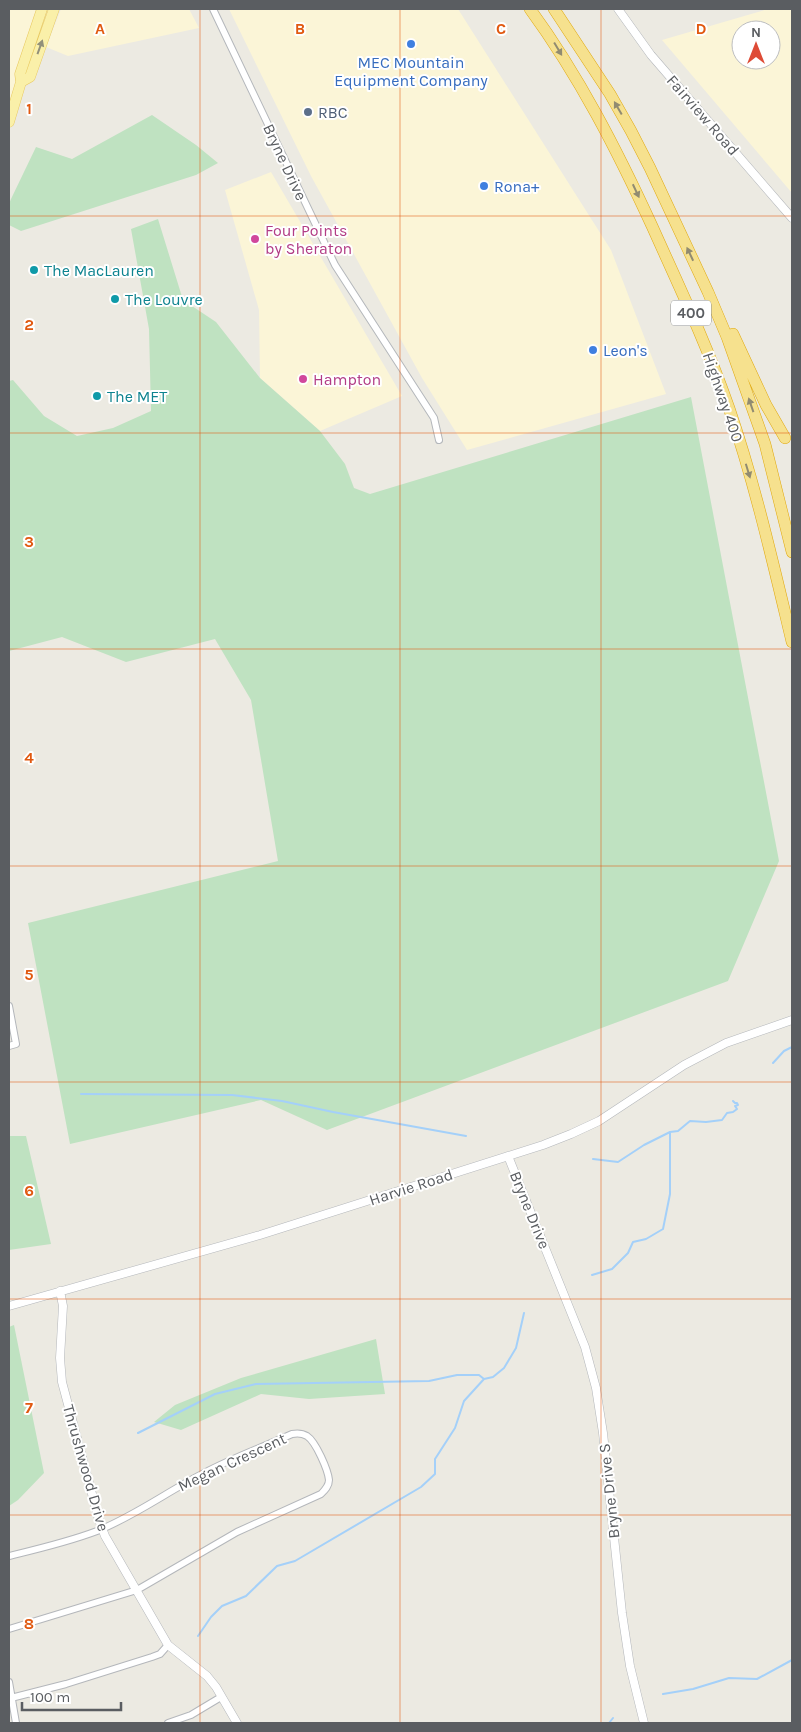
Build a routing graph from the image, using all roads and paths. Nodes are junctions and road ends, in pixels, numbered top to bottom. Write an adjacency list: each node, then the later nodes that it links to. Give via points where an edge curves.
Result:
1 (42, 9): 7 (main road, via 20,74)
2 (54, 9): 7 (main road, one-way to 2, via 30,77)
3 (212, 9): 12 (street, Bryne Drive, via 334,265 434,418)
4 (554, 9): 10 (highway, Highway 400 / 400, one-way to 4, via 631,131)
5 (618, 9): 9 (street, Fairview Road, via 651,55)
6 (530, 10): 14 (highway, Highway 400 / 400, one-way to 14, via 554,42 615,148 702,337 729,409 762,516)
7 (21, 82): 8 (main road)
8 (9, 122)
9 (792, 218)
10 (708, 292): 11 (highway, via 728,323 766,406); 13 (highway, Highway 400 / 400, one-way to 10, via 764,444)
11 (785, 438)
12 (439, 440)
13 (792, 552)
14 (792, 642)
15 (9, 1006): 17 (street, via 16,1044)
16 (792, 1020): 18 (street, Harvie Road, via 726,1043 684,1065 599,1121)
17 (9, 1046)
18 (508, 1156): 19 (street, Bryne Drive); 20 (street, Harvie Road, via 260,1235)
19 (552, 1264): 33 (street, Bryne Drive S, via 596,1388 622,1613 630,1666)
20 (60, 1291): 21 (street, Harvie Road); 22 (street, Thrushwood Drive, via 63,1306 62,1382)
21 (9, 1306)
22 (102, 1529): 23 (street); 24 (street, Thrushwood Drive); 24 (street, Megan Crescent, via 206,1472 292,1434 301,1434 314,1442 329,1479 321,1494 237,1532)
23 (9, 1556)
24 (138, 1590): 25 (street); 26 (street, Thrushwood Drive)
25 (9, 1629)
26 (168, 1645): 28 (street, Thrushwood Drive, via 207,1676); 29 (street, via 152,1657)
27 (9, 1682): 29 (street)
28 (221, 1697): 31 (street, via 191,1715); 32 (street, Thrushwood Drive)
29 (11, 1698): 30 (street)
30 (16, 1723)
31 (168, 1723)
32 (236, 1723)
33 (644, 1723)

